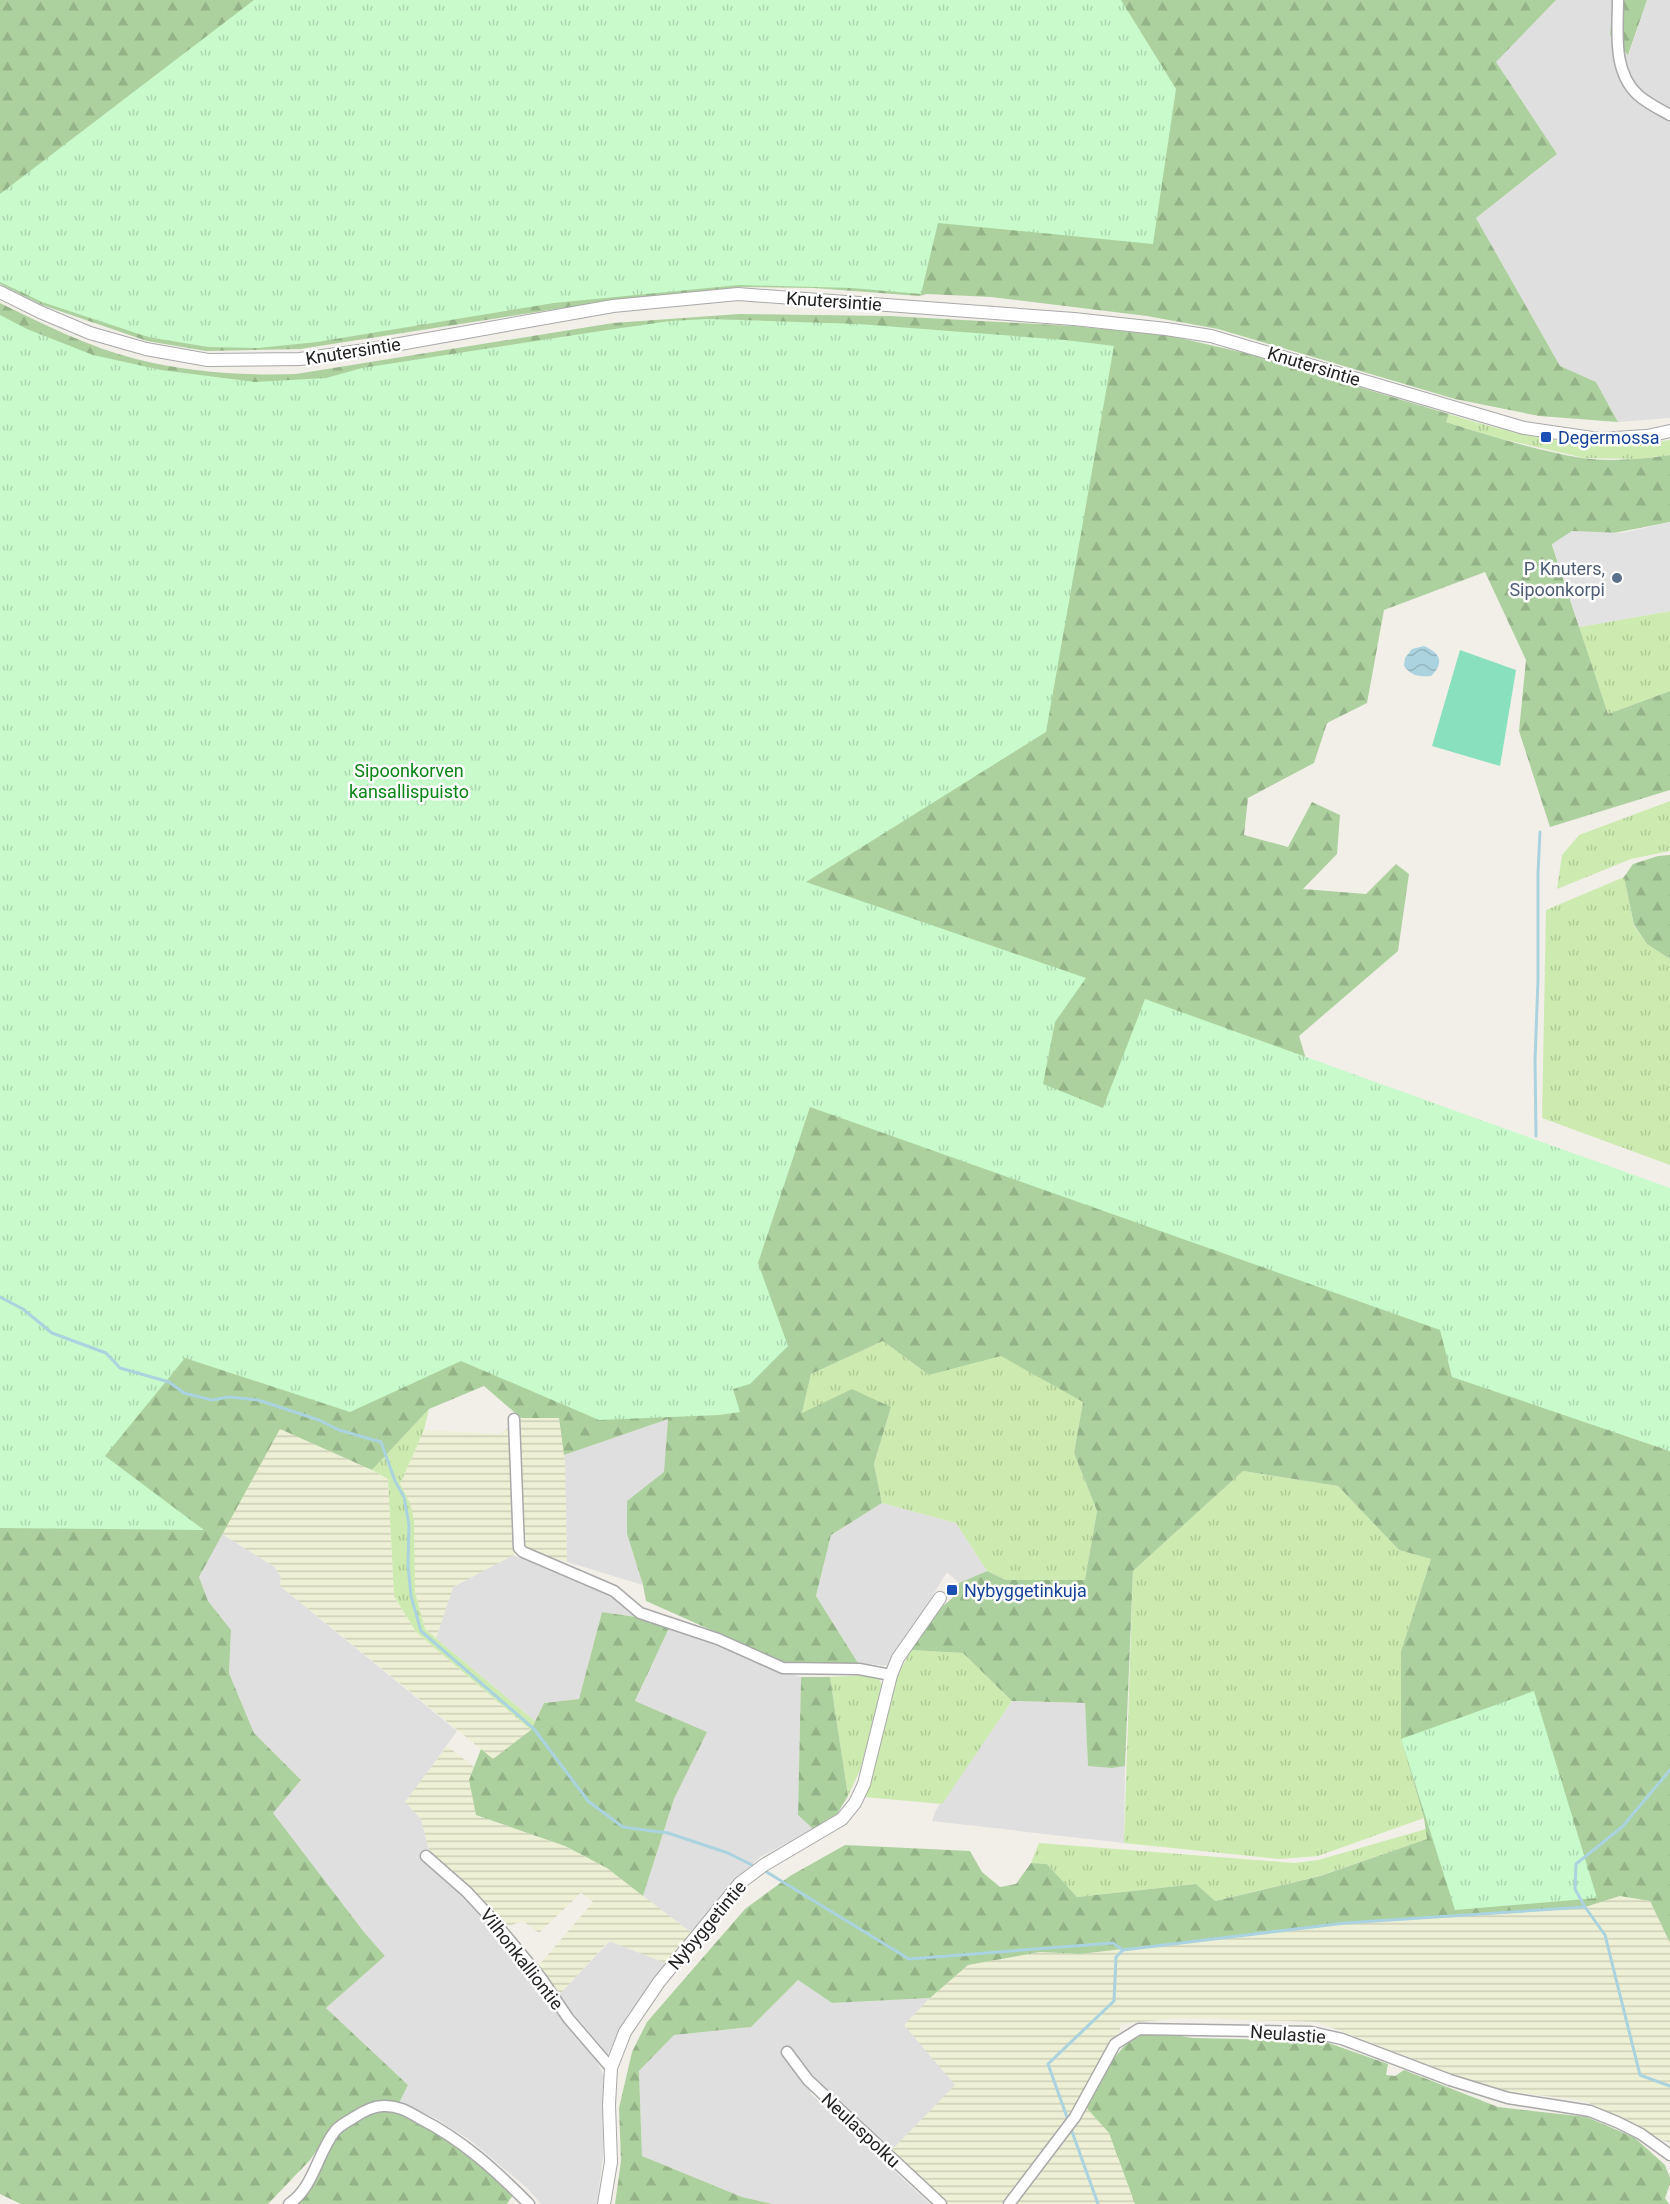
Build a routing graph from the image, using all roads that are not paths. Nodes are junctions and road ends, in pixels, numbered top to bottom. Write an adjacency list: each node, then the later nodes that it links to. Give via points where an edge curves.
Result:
1 (1618, 0): 2 (street, via 1617,49 1623,71 1638,94)
2 (1670, 116)
3 (0, 292): 4 (street, Knutersintie, via 90,333 146,350 208,360 300,360 613,306 738,294 1074,319 1211,336 1524,429 1599,439)
4 (1670, 431)
5 (514, 1419): 7 (street, via 519,1548 523,1552 614,1591 640,1613 718,1639 783,1668 860,1669)
6 (940, 1598): 7 (street, Nybyggetintie, via 898,1658)
7 (891, 1675): 10 (street, Nybyggetintie, via 864,1784 855,1803 842,1819 764,1865 729,1894 641,2008 625,2032)
8 (426, 1856): 10 (street, Vilhonkalliontie, via 492,1919)
9 (787, 2052): 15 (street, Neulaspolku, via 808,2080)
10 (611, 2068): 14 (street, Nybyggetintie, via 611,2162)
11 (1670, 2155): 16 (street, Neulastie, via 1641,2134 1590,2111 1508,2098 1342,2038 1311,2032 1139,2029 1114,2044 1075,2118)
12 (289, 2204): 13 (street, via 311,2177 337,2128 380,2105 398,2107 440,2128 486,2161)
13 (529, 2204)
14 (604, 2204)
15 (941, 2204)
16 (1009, 2204)

